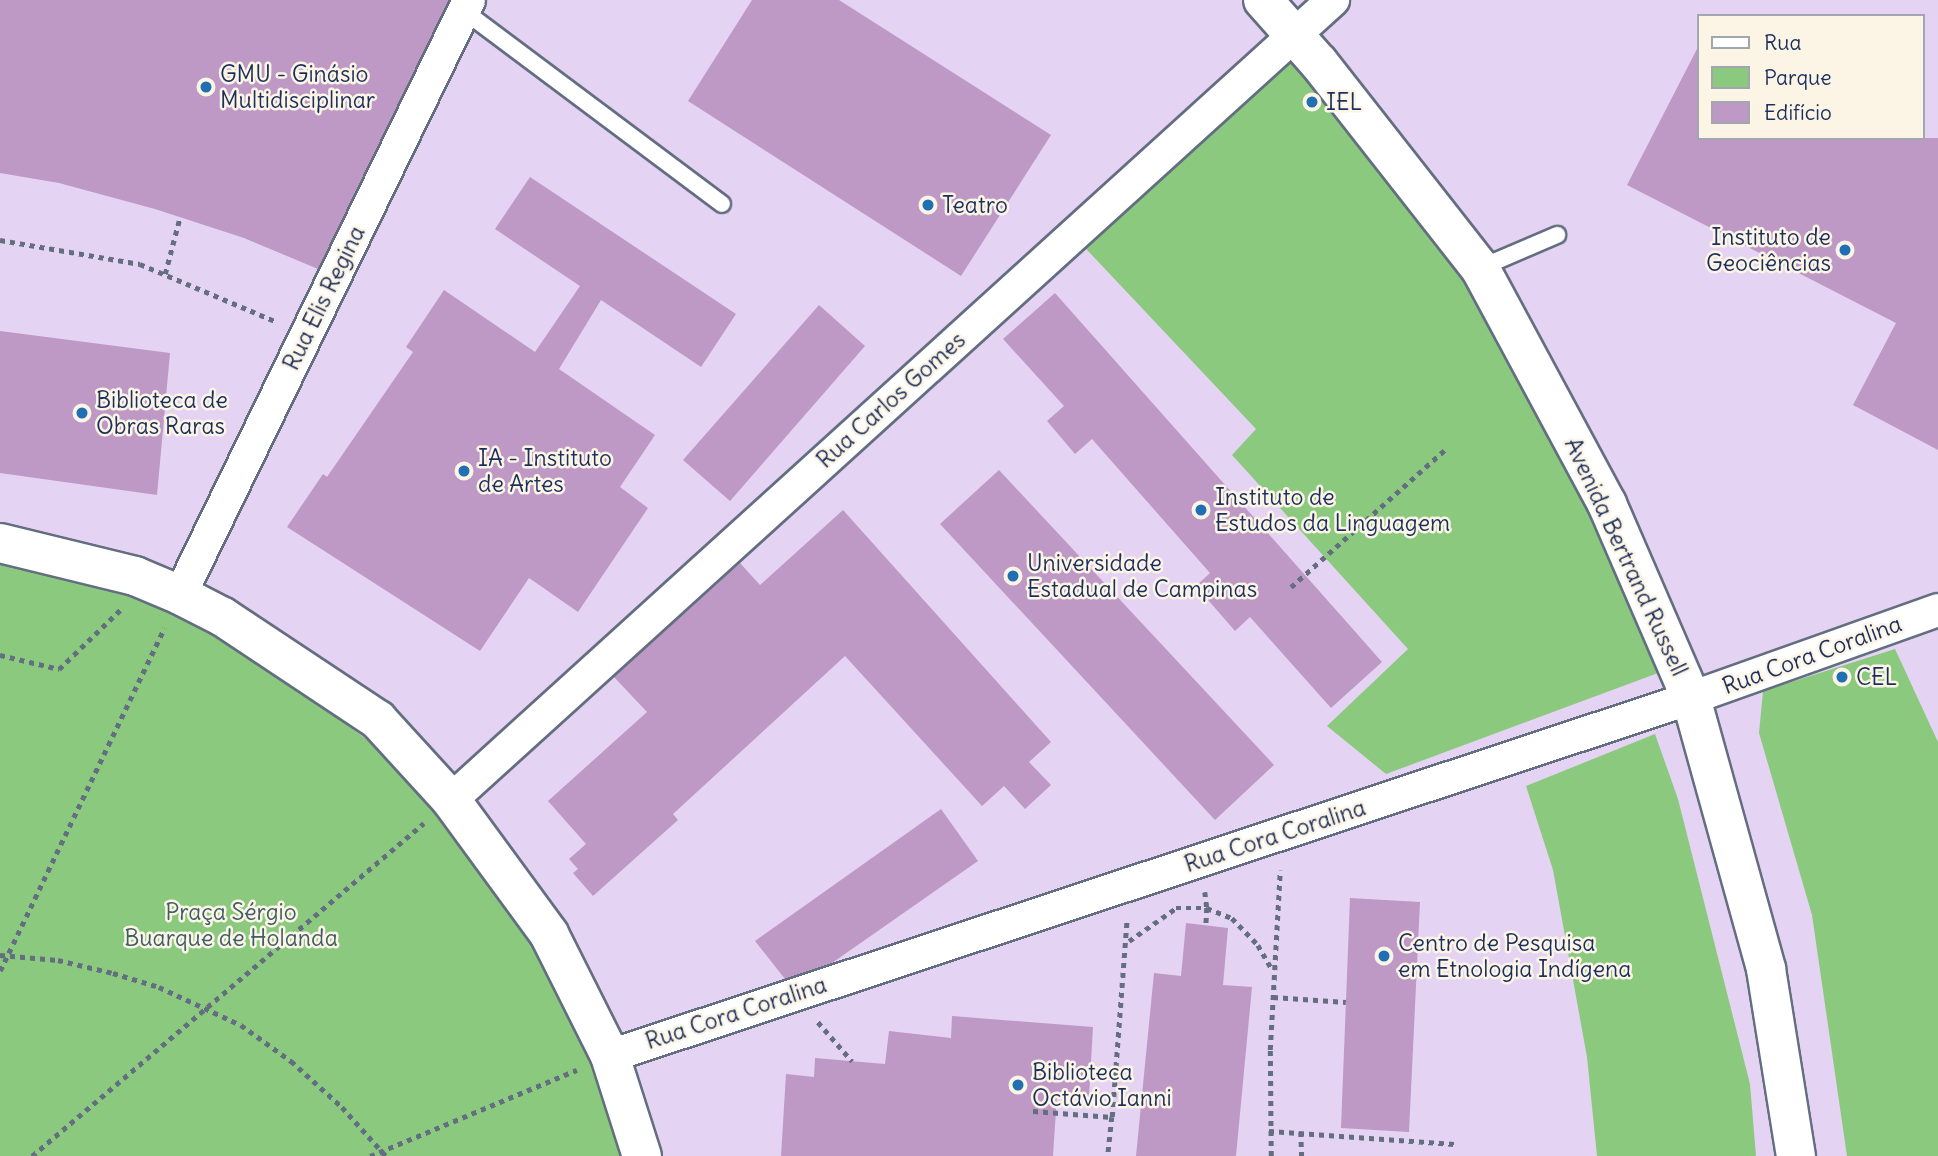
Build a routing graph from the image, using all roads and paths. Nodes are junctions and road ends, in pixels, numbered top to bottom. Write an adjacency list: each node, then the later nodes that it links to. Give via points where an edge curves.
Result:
1 (1263, 0): 4 (street, Avenida Bertrand Russell)
2 (1333, 0): 4 (street, Rua Carlos Gomes)
3 (466, 5): 5 (lane); 11 (street, Rua Elis Regina)
4 (1295, 34): 9 (street, Avenida Bertrand Russell); 19 (street, Rua Carlos Gomes)
5 (722, 204)
6 (180, 217): 10 (path)
7 (1557, 234): 9 (lane)
8 (0, 240): 10 (path, via 140,264)
9 (1480, 268): 18 (street, Avenida Bertrand Russell, via 1607,504)
10 (165, 274): 11 (path)
11 (305, 337): 15 (street, Rua Elis Regina)
12 (1448, 447): 14 (path)
13 (0, 543): 15 (street)
14 (1291, 587)
15 (167, 590): 17 (path, via 107,621 59,669); 19 (street, via 223,617 378,720); 26 (path)
16 (1938, 610): 18 (street, Rua Cora Coralina)
17 (0, 654)
18 (1691, 698): 20 (street, Rua Cora Coralina); 48 (street, Avenida Bertrand Russell, via 1766,969)
19 (451, 800): 32 (path); 33 (street, via 549,934)
20 (1280, 834): 21 (street, Rua Cora Coralina); 28 (path)
21 (1125, 886): 24 (path); 29 (street, Rua Cora Coralina)
22 (1207, 908): 23 (path); 24 (path, via 1177,908); 28 (path, via 1233,918 1258,945)
23 (1206, 925)
24 (1128, 942): 36 (path)
25 (0, 955): 26 (path)
26 (8, 956): 27 (path); 32 (path, via 58,960 113,973)
27 (0, 971)
28 (1274, 972): 30 (path)
29 (792, 995): 33 (street, Rua Cora Coralina); 34 (path)
30 (1272, 997): 31 (path); 37 (path)
31 (1346, 1002)
32 (206, 1008): 40 (path, via 291,1061); 41 (path)
33 (610, 1056): 40 (path); 44 (street)
34 (852, 1061)
35 (1033, 1111): 36 (path)
36 (1112, 1116): 45 (path)
37 (1269, 1131): 38 (path); 46 (path)
38 (1301, 1132): 39 (path); 47 (path)
39 (1455, 1144)
40 (382, 1151): 42 (path); 43 (path)
41 (32, 1156)
42 (370, 1156)
43 (386, 1156)
44 (642, 1156)
45 (1108, 1156)
46 (1271, 1156)
47 (1301, 1156)
48 (1796, 1156)

